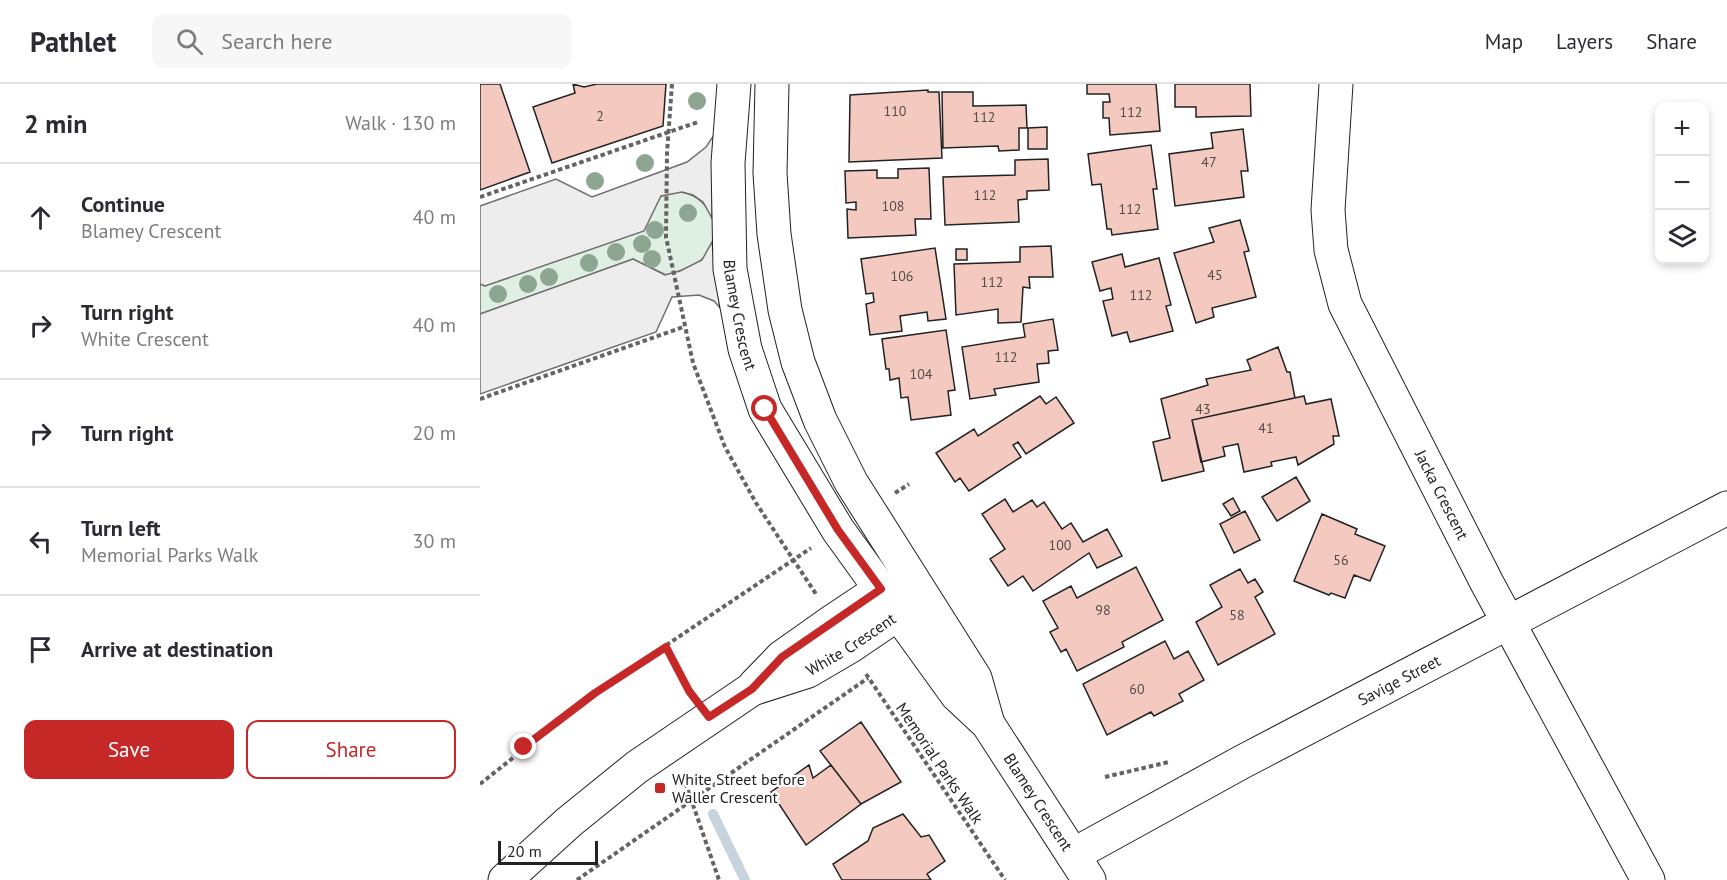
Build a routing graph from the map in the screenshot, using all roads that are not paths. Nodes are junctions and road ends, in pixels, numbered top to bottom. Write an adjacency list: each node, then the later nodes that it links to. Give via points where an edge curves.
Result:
1 (734, 84): 4 (street, Blamey Crescent)
2 (772, 84): 5 (street, Blamey Crescent)
3 (1340, 84): 12 (street, Jacka Crescent, via 1328,210 1333,261 1345,304)
4 (729, 186): 5 (street, via 756,200); 6 (street, Blamey Crescent)
5 (772, 217): 6 (street); 7 (street, Blamey Crescent, via 785,310)
6 (730, 269): 8 (street, Blamey Crescent, via 745,349)
7 (810, 396): 8 (street); 10 (street, Blamey Crescent, via 851,482)
8 (768, 414): 11 (street, Blamey Crescent, via 838,530)
9 (1727, 508): 12 (street, Savige Street)
10 (914, 584): 11 (street, White Crescent); 13 (street, Blamey Crescent, via 975,678)
11 (890, 601): 13 (street, Blamey Crescent, via 957,695); 15 (street, White Crescent, via 782,657 752,689 637,767)
12 (1508, 623): 14 (street, Savige Street, via 1242,762); 16 (street, Jacka Crescent)
13 (988, 724): 14 (street, Blamey Crescent)
14 (1081, 868)
15 (505, 880)
16 (1648, 880)

